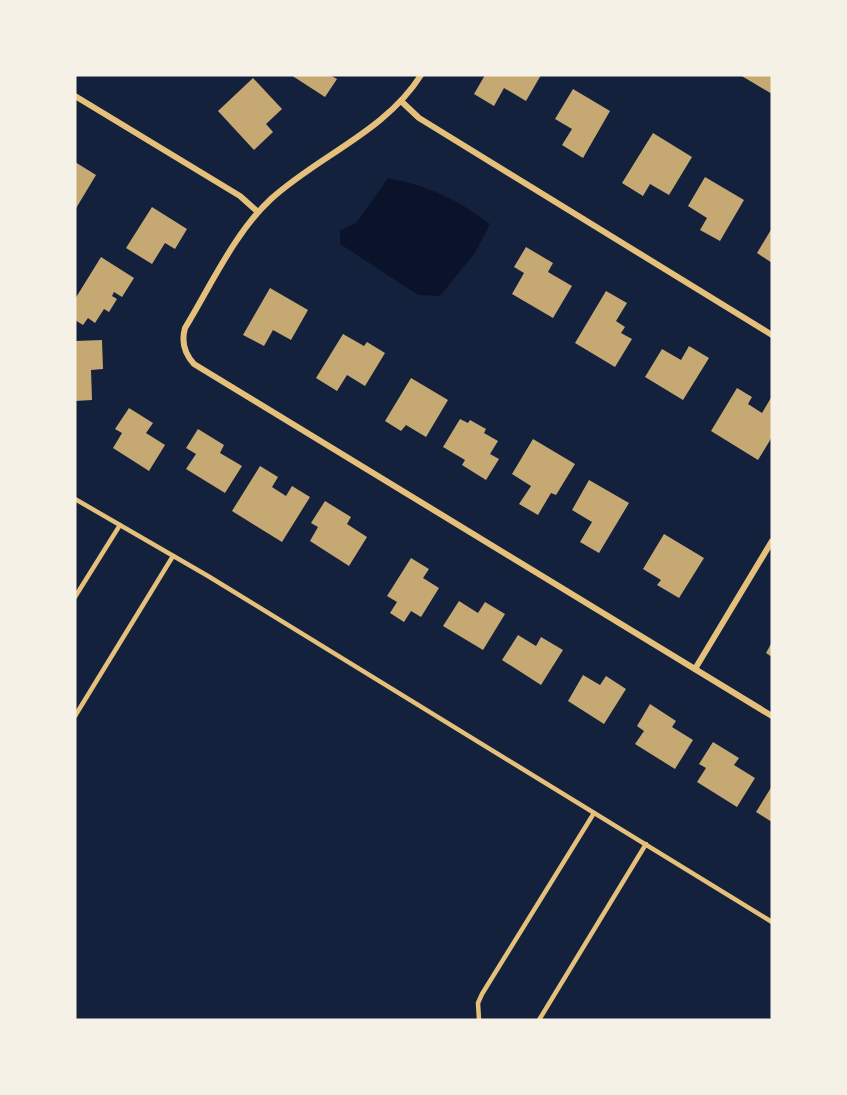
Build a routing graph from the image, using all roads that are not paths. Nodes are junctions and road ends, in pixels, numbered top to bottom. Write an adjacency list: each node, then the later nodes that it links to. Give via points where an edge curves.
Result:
1 (421, 75): 3 (street)
2 (75, 96): 4 (street, via 240,196)
3 (401, 101): 4 (street); 5 (street, via 419,118)
4 (258, 212): 11 (street, via 185,328 184,348 194,364)
5 (772, 335)
6 (76, 501): 7 (lane)
7 (120, 525): 9 (lane); 10 (lane)
8 (772, 541): 11 (street)
9 (173, 556): 12 (lane); 14 (lane)
10 (75, 597)
11 (695, 669): 13 (street)
12 (75, 716)
13 (772, 716)
14 (594, 813): 15 (lane); 17 (lane, via 482,994)
15 (646, 844): 16 (lane); 18 (lane)
16 (772, 922)
17 (479, 1020)
18 (539, 1020)

